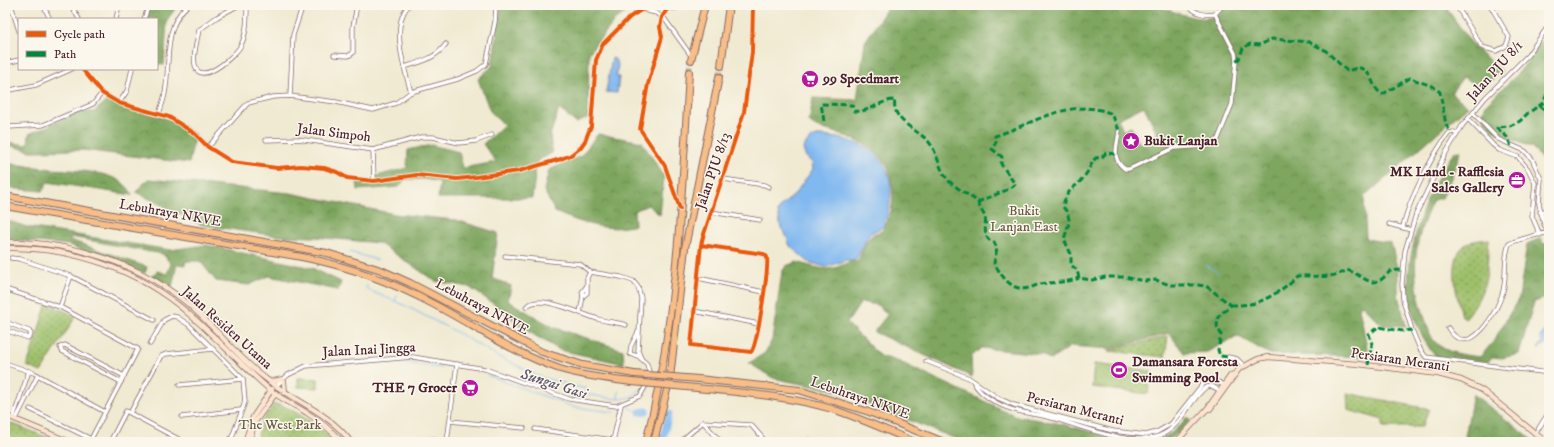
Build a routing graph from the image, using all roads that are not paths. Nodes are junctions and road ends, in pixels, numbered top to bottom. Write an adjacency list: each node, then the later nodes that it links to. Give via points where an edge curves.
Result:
1 (11, 5): 29 (street)
2 (43, 5): 24 (street)
3 (71, 5): 25 (street)
4 (119, 5): 26 (street)
5 (149, 5): 27 (street)
6 (188, 5): 48 (street, via 174,20 168,48 165,93)
7 (239, 5): 8 (street, via 199,30 195,62 201,73 206,74 228,60 241,45 246,28)
8 (247, 5)
9 (303, 5): 45 (street, via 293,35)
10 (357, 5): 31 (street, via 352,53 348,56)
11 (408, 5): 36 (street, via 403,11 400,24)
12 (496, 5): 43 (street, via 492,41 486,64 458,79)
13 (689, 5): 21 (street, via 671,9)
14 (705, 5): 32 (highway)
15 (729, 5): 35 (highway)
16 (753, 5): 57 (street, Jalan PJU 8/13, via 752,52 744,112)
17 (1187, 5): 23 (street, via 1201,15)
18 (1223, 5): 23 (street)
19 (1456, 5): 20 (street, via 1482,47 1496,52 1506,46 1509,37)
20 (1490, 5)
21 (654, 6): 22 (street)
22 (641, 10): 32 (street, via 656,13 664,18); 58 (street, via 630,17 600,48 594,74 589,133 580,148 571,155 519,171 476,177 457,179 417,175)
23 (1215, 14): 51 (street, via 1236,60 1232,104 1218,139 1207,146 1174,148 1125,169 1115,154)
24 (50, 18)
25 (78, 18)
26 (116, 18)
27 (144, 18)
28 (1549, 25): 47 (street, Jalan PJU 8/1, via 1528,55 1484,98)
29 (18, 28)
30 (446, 44): 36 (street, via 431,59)
31 (334, 55)
32 (691, 59)
33 (18, 60): 34 (street)
34 (5, 63)
35 (721, 66)
36 (404, 67): 43 (street)
37 (70, 70): 42 (street, via 36,85)
38 (85, 70): 44 (street)
39 (132, 70): 46 (street, via 127,91)
40 (689, 72): 155 (highway, via 670,322 658,397)
41 (719, 77): 156 (highway, via 685,248 670,378)
42 (5, 91)
43 (411, 92): 45 (street, via 396,103 373,110)
44 (102, 93): 46 (street); 50 (street, via 93,104 43,125 9,127)
45 (290, 96): 55 (street, via 248,103)
46 (119, 103): 48 (street)
47 (1473, 113): 49 (street, Jalan PJU 8/1); 62 (street, via 1498,140 1528,154 1541,178)
48 (159, 114): 55 (street, via 169,117 194,133)
49 (1468, 119): 53 (street, Jalan PJU 8/1); 61 (street, via 1499,150 1518,157 1528,169 1535,183)
50 (5, 124)
51 (1119, 130)
52 (492, 134): 56 (street, Jalan Simpoh, via 476,141 460,143 421,137)
53 (1457, 134): 69 (street, via 1449,134 1437,152 1412,199); 70 (street, via 1421,201)
54 (266, 140): 56 (street, Jalan Simpoh, via 298,139)
55 (208, 147): 58 (street, via 232,162 277,168 324,168 347,178)
56 (373, 150): 58 (street)
57 (723, 179): 59 (street); 65 (street, Jalan PJU 8/13)
58 (374, 181)
59 (769, 187)
60 (5, 196): 163 (highway, Lebuhraya NKVE, bridge, via 327,253 381,270 542,352 583,365 634,374 799,390 869,412)
61 (1532, 204): 62 (street); 72 (street, via 1532,216)
62 (1538, 204): 66 (street)
63 (5, 206): 162 (highway, Lebuhraya NKVE, bridge, via 302,257 344,267 405,290 508,347 544,363 589,376 771,395 803,401 834,410)
64 (1549, 210): 66 (street)
65 (711, 212): 67 (street); 74 (street, Jalan PJU 8/13)
66 (1540, 212): 71 (street)
67 (760, 220)
68 (1389, 224): 69 (street)
69 (1403, 227): 70 (street)
70 (1411, 230): 107 (street, via 1403,263 1403,300 1423,355)
71 (1549, 232): 72 (street)
72 (1540, 235): 92 (street, via 1514,240 1509,244 1501,297 1493,313 1475,337 1468,340 1459,339 1454,337)
73 (5, 242): 91 (street, Jalan Residen Utama, via 59,246 126,266 168,290 193,308)
74 (701, 245): 80 (street, Jalan PJU 8/13); 82 (street, via 767,257)
75 (5, 248): 94 (street, Jalan Residen Utama, via 65,253 110,266 135,277 166,296)
76 (505, 256): 78 (street, via 580,264)
77 (11, 258): 79 (street)
78 (590, 272): 86 (street, via 587,293 583,296); 95 (street, via 628,278 638,287 641,298)
79 (71, 276): 83 (street); 87 (street)
80 (698, 278): 82 (street); 85 (street, Jalan PJU 8/13)
81 (5, 289): 83 (street)
82 (764, 292): 89 (street)
83 (60, 307): 110 (street, via 138,348)
84 (526, 307): 86 (street, via 533,303 549,302)
85 (694, 311): 89 (street); 89 (street, Jalan PJU 8/13, via 691,345 748,353 752,351)
86 (580, 313): 90 (street)
87 (154, 320)
88 (5, 322): 93 (street, via 31,334 28,338)
89 (759, 324)
90 (626, 325)
91 (213, 328): 94 (street); 114 (street, Jalan Residen Utama)
92 (1448, 328)
93 (5, 330)
94 (208, 332): 116 (street, Jalan Residen Utama)
95 (638, 332): 98 (street); 99 (street)
96 (150, 344): 97 (street, via 162,321 174,316 188,325)
97 (213, 349): 111 (street); 132 (street, via 161,356)
98 (631, 350): 99 (street); 101 (street, via 630,354)
99 (638, 351): 101 (street, Jalan Inai Jingga)
100 (1228, 356): 105 (street, via 1238,359)
101 (642, 359): 127 (street, Jalan Inai Jingga, via 649,369 646,386 640,396)
102 (926, 361): 117 (street, Persiaran Meranti, via 969,378)
103 (5, 363): 106 (street)
104 (456, 364): 112 (street, Jalan Inai Jingga, via 394,358 306,366 288,375); 127 (street, Jalan Inai Jingga, via 485,369 569,400); 137 (street)
105 (1244, 366): 108 (street, Persiaran Meranti); 143 (street, Persiaran Meranti, via 1258,359 1292,358 1438,374 1462,380 1482,390)
106 (29, 371): 109 (street); 136 (street)
107 (1549, 373)
108 (1235, 374): 115 (street, Persiaran Meranti); 120 (street, Persiaran Meranti)
109 (38, 375): 131 (street); 136 (street)
110 (124, 376): 113 (street); 113 (street, via 65,345 60,347 62,351)
111 (244, 380): 118 (street); 130 (street, via 246,399)
112 (284, 380): 114 (street); 119 (street, Jalan Inai Jingga); 122 (street)
113 (121, 382): 131 (street)
114 (270, 382): 119 (street, Jalan Residen Utama)
115 (1230, 382): 120 (street); 123 (street, Persiaran Meranti)
116 (262, 383): 121 (street, Jalan Residen Utama); 124 (street, via 265,391)
117 (974, 383): 138 (street, Persiaran Meranti, via 1014,405); 140 (street, Persiaran Meranti, via 977,389 1004,406)
118 (179, 385)
119 (278, 387): 121 (street); 122 (street, Jalan Residen Utama)
120 (1222, 388): 123 (street); 129 (street, Persiaran Meranti); 138 (street, Persiaran Meranti, via 1213,380 1202,383 1171,424 1152,434 1113,430); 140 (street, Persiaran Meranti, via 1206,386 1176,425 1164,434 1149,439 1111,435)
121 (273, 393): 124 (street); 125 (street); 126 (street, Jalan Residen Utama)
122 (285, 393): 153 (street, Jalan Residen Utama, via 320,412)
123 (1218, 398): 129 (street, Persiaran Meranti, via 1210,409)
124 (264, 400): 150 (street, via 253,417)
125 (271, 400): 126 (street); 151 (street, via 255,422)
126 (285, 400): 152 (street, Jalan Residen Utama, via 316,419)
127 (621, 405): 145 (street)
128 (30, 409): 131 (street, via 91,439)
129 (1207, 409): 164 (street, Persiaran Meranti)
130 (241, 410): 135 (street); 149 (street, via 232,437)
131 (105, 412)
132 (130, 412): 144 (street, via 126,411); 148 (street)
133 (1549, 412): 143 (street)
134 (5, 415): 136 (street)
135 (182, 417)
136 (14, 419): 146 (street)
137 (450, 420): 141 (street); 154 (street)
138 (1077, 421): 140 (street)
139 (703, 422): 157 (street); 158 (street); 159 (street, via 751,425)
140 (1076, 426)
141 (524, 428)
142 (535, 429): 145 (street)
143 (1535, 434): 165 (street, Persiaran Meranti)
144 (111, 440): 147 (street)
145 (612, 441)
146 (70, 442)
147 (119, 442)
148 (184, 442)
149 (227, 442)
150 (245, 442)
151 (249, 442)
152 (342, 442)
153 (351, 442)
154 (447, 442)
155 (646, 442)
156 (654, 442)
157 (680, 442)
158 (721, 442)
159 (766, 442)
160 (801, 442): 161 (street)
161 (811, 442)
162 (915, 442)
163 (944, 442)
164 (1176, 442)
165 (1546, 442)

